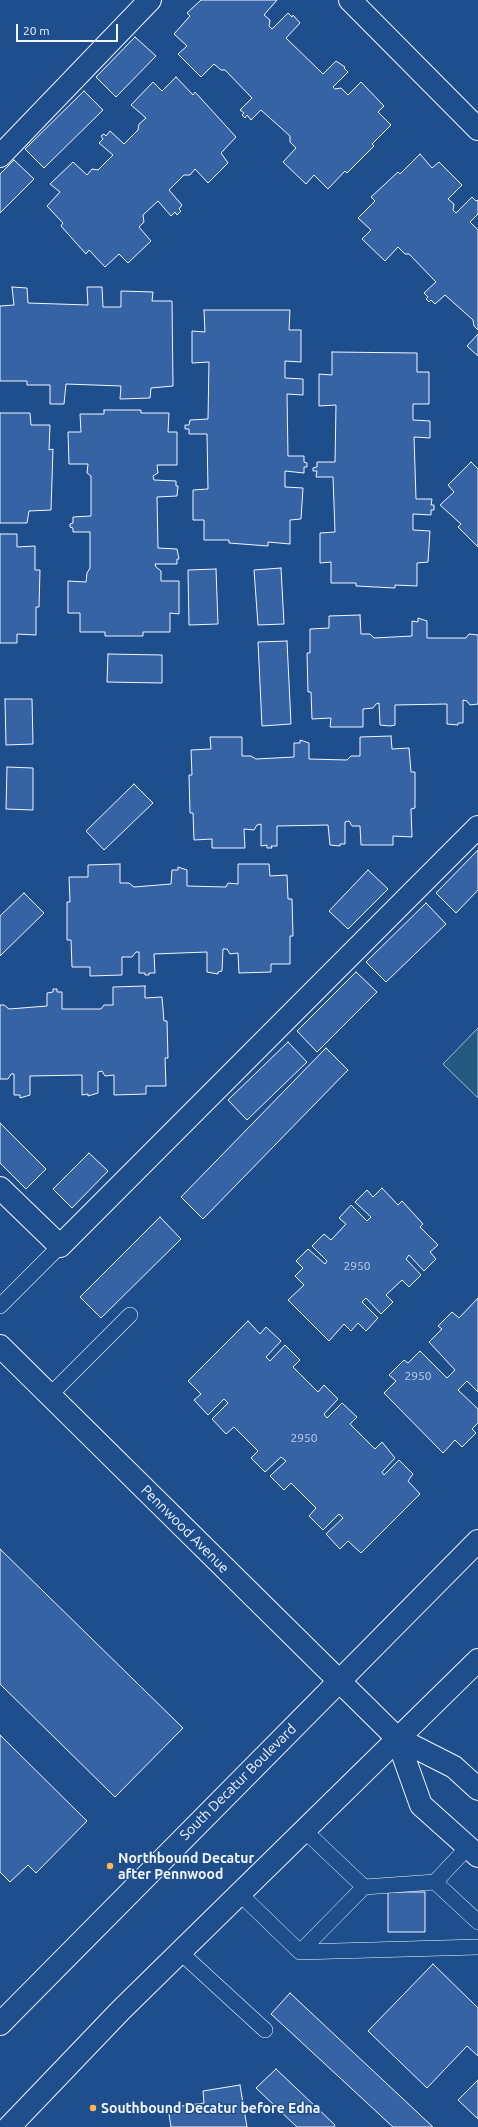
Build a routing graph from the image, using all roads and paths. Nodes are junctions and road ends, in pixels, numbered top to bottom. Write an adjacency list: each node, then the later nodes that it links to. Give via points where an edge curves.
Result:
1 (150, 0): 4 (street)
2 (350, 0): 3 (street)
3 (478, 129)
4 (0, 156)
5 (478, 827): 7 (street)
6 (0, 1188): 7 (street)
7 (60, 1246): 8 (lane)
8 (0, 1306)
9 (130, 1315): 11 (lane)
10 (0, 1346): 11 (street, Pennwood Avenue)
11 (50, 1395): 14 (street, Pennwood Avenue)
12 (478, 1541): 14 (street, South Decatur Boulevard)
13 (478, 1660): 15 (street)
14 (338, 1680): 15 (street, Pennwood Avenue); 26 (street, South Decatur Boulevard)
15 (396, 1738): 16 (street, via 454,1767); 17 (street); 18 (street, via 421,1806)
16 (478, 1789)
17 (304, 1830): 20 (lane); 21 (street)
18 (473, 1851): 19 (lane)
19 (435, 1882): 20 (lane); 22 (lane)
20 (364, 1887): 25 (lane)
21 (239, 1893): 24 (street); 25 (lane)
22 (478, 1922)
23 (478, 1947): 25 (lane)
24 (180, 1952): 27 (lane); 28 (street)
25 (300, 1952)
26 (0, 2024)
27 (265, 2030)
28 (9, 2127)

